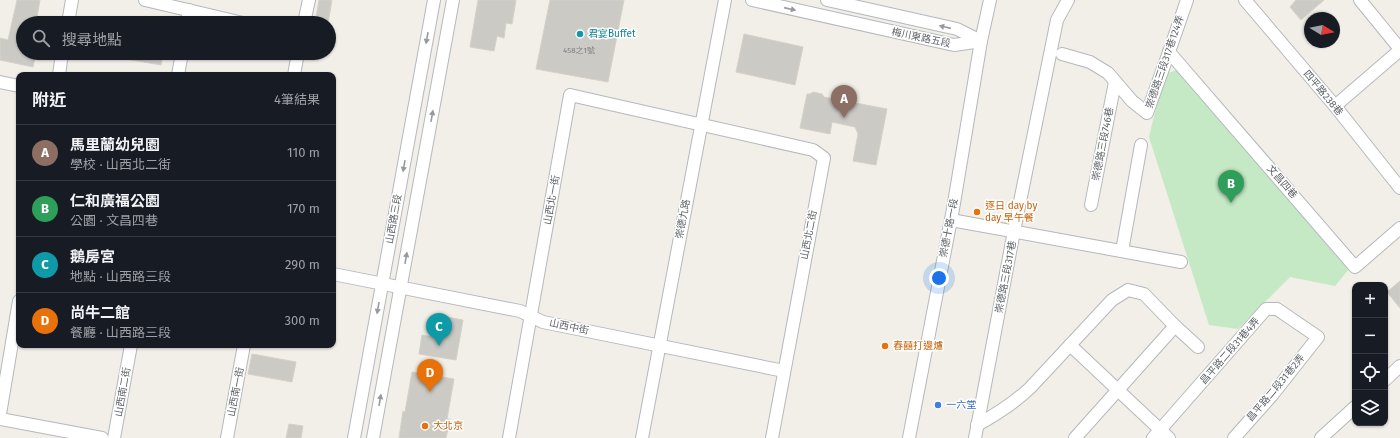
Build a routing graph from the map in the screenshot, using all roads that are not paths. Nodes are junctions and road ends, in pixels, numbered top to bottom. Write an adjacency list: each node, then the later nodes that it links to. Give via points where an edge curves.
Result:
1 (72, 0): 15 (street)
2 (145, 0): 14 (street)
3 (309, 0): 18 (street)
4 (434, 0): 43 (street, 山西路三段, one-way to 43)
5 (453, 0): 44 (street, 山西路三段, one-way to 5)
6 (725, 0): 33 (street, 崇德九路)
7 (752, 0): 19 (street, 梅川東路五段, one-way to 19, via 954,45)
8 (827, 0): 19 (street, 梅川東路五段, one-way to 8, via 957,29)
9 (990, 0): 19 (street, 崇德十路一段)
10 (1068, 0): 39 (street, 崇德路三段317巷, via 1057,20)
11 (1187, 0): 21 (street, 崇德路三段317巷124弄)
12 (1244, 0): 32 (street, 四平路238巷)
13 (1360, 0): 20 (street)
14 (189, 10): 16 (street); 17 (street)
15 (69, 16)
16 (188, 16)
17 (214, 16)
18 (306, 16)
19 (981, 41): 37 (street, 崇德十路一段)
20 (1400, 49): 32 (street)
21 (1170, 52): 30 (street, 崇德路三段317巷124弄, via 1147,113); 38 (street, 文昌四巷, via 1355,267)
22 (1062, 54): 30 (street, 崇德路三段317巷124弄, via 1090,62 1108,73)
23 (61, 60): 26 (street)
24 (181, 60): 27 (street)
25 (297, 60): 28 (street)
26 (59, 72)
27 (179, 72)
28 (295, 72)
29 (0, 82): 31 (street)
30 (1115, 82): 36 (street, 崇德路三段746巷)
31 (16, 85)
32 (1334, 106): 35 (street, 四平路238巷)
33 (702, 124): 45 (street, 山西北一街, via 570,95); 50 (street, 崇德九路); 55 (street, 山西北二街, via 814,150 824,158)
34 (1141, 145): 40 (street)
35 (1400, 188)
36 (1091, 205)
37 (951, 220): 39 (street); 71 (street, 崇德十路一段)
38 (1400, 228)
39 (1014, 231): 40 (street); 61 (street, 崇德路三段317巷)
40 (1122, 251): 41 (street)
41 (1180, 262)
42 (336, 275): 43 (street, 山西中街)
43 (382, 284): 44 (street, 山西中街); 66 (street, 山西路三段, one-way to 66)
44 (401, 287): 45 (street, 山西中街); 67 (street, 山西路三段, one-way to 44)
45 (531, 315): 50 (street, 山西中街, via 543,322); 68 (street, 山西北一街)
46 (16, 319): 59 (street)
47 (1174, 326): 49 (street, via 1144,294 1128,290 1112,300); 51 (street); 57 (street)
48 (1318, 337): 62 (street, 昌平路二段31巷4弄, via 1277,309 1266,309); 74 (street, 昌平路二段31巷2弄)
49 (1070, 344): 57 (street); 61 (street, via 1015,402)
50 (659, 346): 55 (street, 山西中街); 69 (street, 崇德九路)
51 (1198, 347)
52 (129, 348): 64 (street, 山西南二街)
53 (243, 348): 65 (street, 山西南一街)
54 (1400, 366): 56 (street)
55 (784, 371): 70 (street, 山西北二街)
56 (1388, 377)
57 (1118, 390): 62 (street); 73 (street)
58 (1352, 410): 75 (street)
59 (0, 414)
60 (0, 418): 63 (street)
61 (977, 425): 72 (street, 崇德路三段317巷)
62 (1161, 435)
63 (102, 438)
64 (114, 438)
65 (227, 438)
66 (354, 438)
67 (374, 438)
68 (509, 438)
69 (642, 438)
70 (772, 438)
71 (909, 438)
72 (975, 438)
73 (1075, 438)
74 (1234, 438)
75 (1321, 438)

